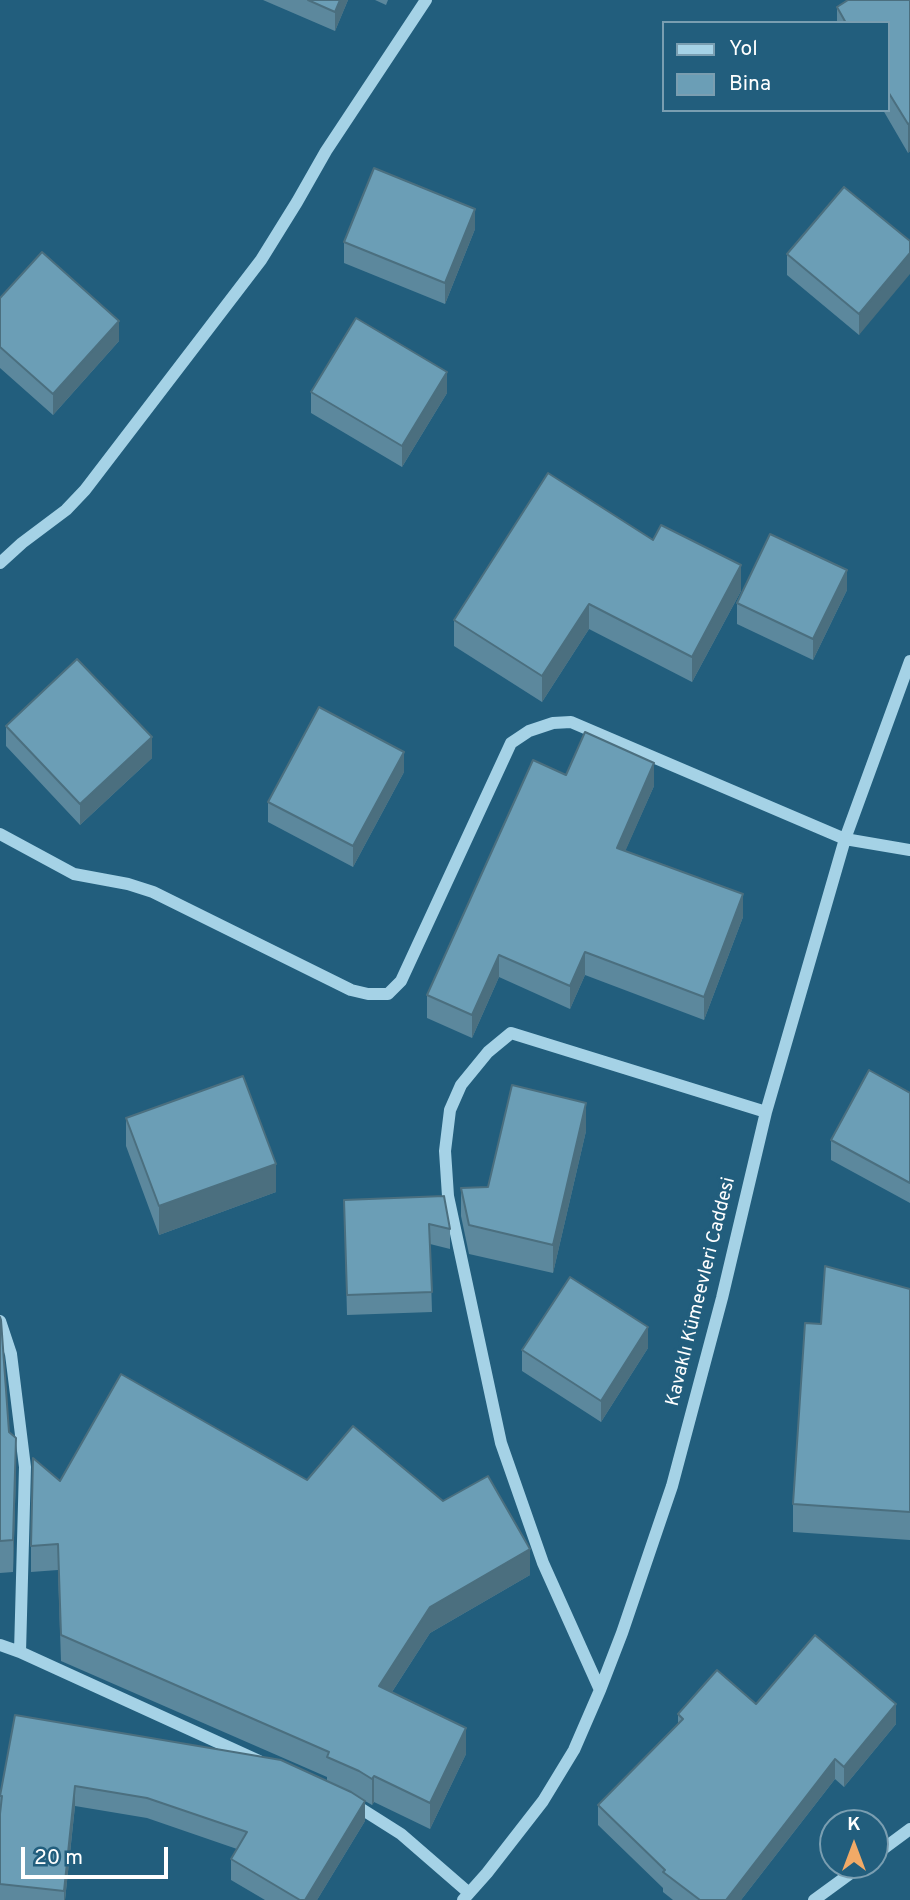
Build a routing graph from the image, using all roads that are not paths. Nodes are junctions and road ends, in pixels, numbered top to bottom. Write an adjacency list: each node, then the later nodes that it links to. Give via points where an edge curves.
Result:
1 (426, 0): 2 (street, via 326,151 261,260 85,490)
2 (0, 563)
3 (910, 662): 5 (street, Kavaklı Kümeevleri Caddesi)
4 (0, 834): 5 (street, via 74,874 153,892 351,990 368,994 388,994 401,981 511,743 553,723 571,722)
5 (845, 839): 6 (street); 7 (street, Kavaklı Kümeevleri Caddesi)
6 (910, 850)
7 (766, 1112): 11 (street, Kavaklı Kümeevleri Caddesi, via 672,1486); 11 (street, via 511,1033 461,1085 450,1110 445,1151 448,1196 501,1443 543,1563)
8 (0, 1321): 10 (street, via 11,1354 25,1467)
9 (0, 1646): 10 (street)
10 (20, 1652): 12 (street)
11 (600, 1690): 17 (street, Kavaklı Kümeevleri Caddesi, via 543,1801)
12 (268, 1765)
13 (343, 1799): 17 (street, via 401,1834)
14 (910, 1829): 15 (street)
15 (889, 1845)
16 (843, 1879): 18 (street)
17 (466, 1896)
18 (814, 1900)

